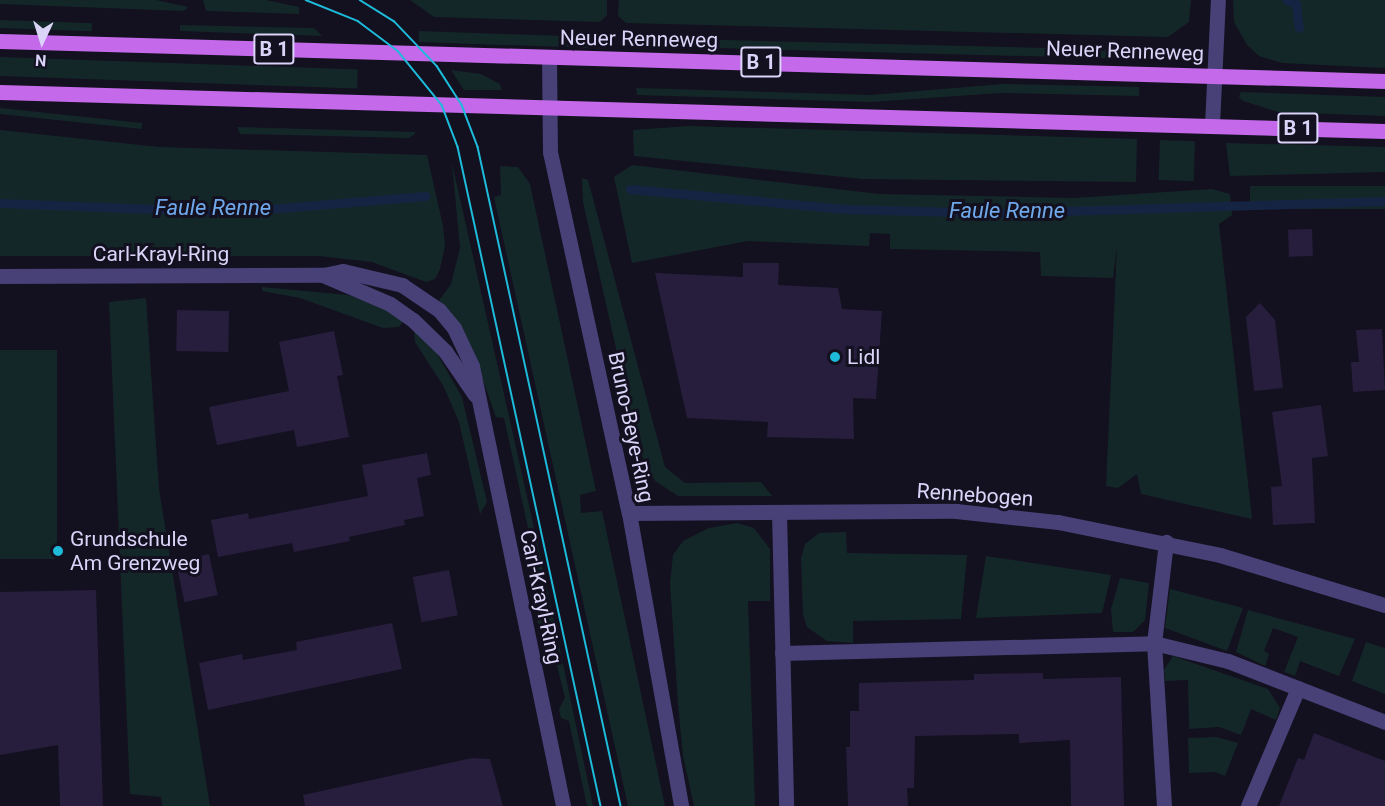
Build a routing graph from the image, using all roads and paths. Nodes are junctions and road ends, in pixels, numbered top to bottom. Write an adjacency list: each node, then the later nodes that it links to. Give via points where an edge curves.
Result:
1 (1218, 0): 4 (street)
2 (0, 41): 3 (main road, Neuer Renneweg / B 1)
3 (549, 57): 4 (main road, Neuer Renneweg / B 1); 7 (street, Bruno-Beye-Ring)
4 (1214, 74): 5 (main road, Neuer Renneweg / B 1); 8 (street)
5 (1385, 81)
6 (0, 92): 7 (main road, B 1)
7 (548, 107): 8 (main road, B 1); 13 (street, Bruno-Beye-Ring, via 555,180)
8 (1212, 125): 9 (main road, B 1)
9 (1385, 131)
10 (322, 275): 11 (street, Carl-Krayl-Ring); 12 (street, Carl-Krayl-Ring, via 390,304 413,320 445,351); 12 (street, Carl-Krayl-Ring, via 343,271 367,274 402,285 429,301 464,345 472,366)
11 (0, 276)
12 (476, 397): 21 (street, Carl-Krayl-Ring)
13 (629, 513): 14 (street, Rennebogen); 22 (street, Bruno-Beye-Ring)
14 (779, 513): 15 (street, Rennebogen, via 956,512 1058,522); 18 (street)
15 (1166, 542): 16 (street, Rennebogen); 17 (street)
16 (1385, 605)
17 (1154, 643): 18 (street); 19 (street, via 1228,661); 24 (street)
18 (782, 652): 23 (street)
19 (1299, 688): 20 (street); 25 (street)
20 (1385, 722)
21 (563, 806)
22 (681, 806)
23 (786, 806)
24 (1164, 806)
25 (1248, 806)

